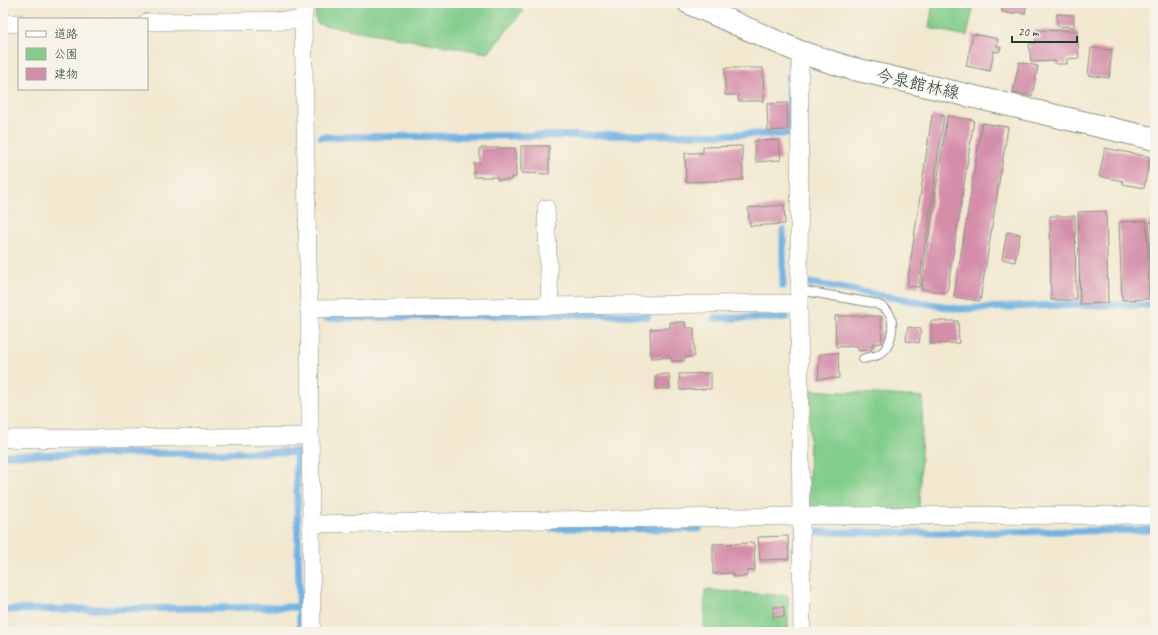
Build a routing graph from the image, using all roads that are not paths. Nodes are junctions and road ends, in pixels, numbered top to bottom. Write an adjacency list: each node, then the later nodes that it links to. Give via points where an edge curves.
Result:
1 (305, 3): 3 (street)
2 (688, 3): 7 (main road, 今泉館林線)
3 (303, 20): 4 (street); 12 (street)
4 (148, 22)
5 (18, 23): 6 (street)
6 (3, 24)
7 (800, 52): 8 (main road, 今泉館林線, via 850,68); 10 (street)
8 (1155, 139)
9 (546, 208): 11 (street)
10 (799, 296): 11 (street); 13 (lane, via 882,306 891,320 890,340 878,355); 17 (street)
11 (550, 306): 12 (street)
12 (309, 310): 14 (street)
13 (863, 359)
14 (310, 436): 15 (street); 18 (street)
15 (3, 439)
16 (1155, 515): 17 (street)
17 (801, 516): 18 (street); 20 (street)
18 (311, 524): 19 (street)
19 (312, 632)
20 (802, 632)

